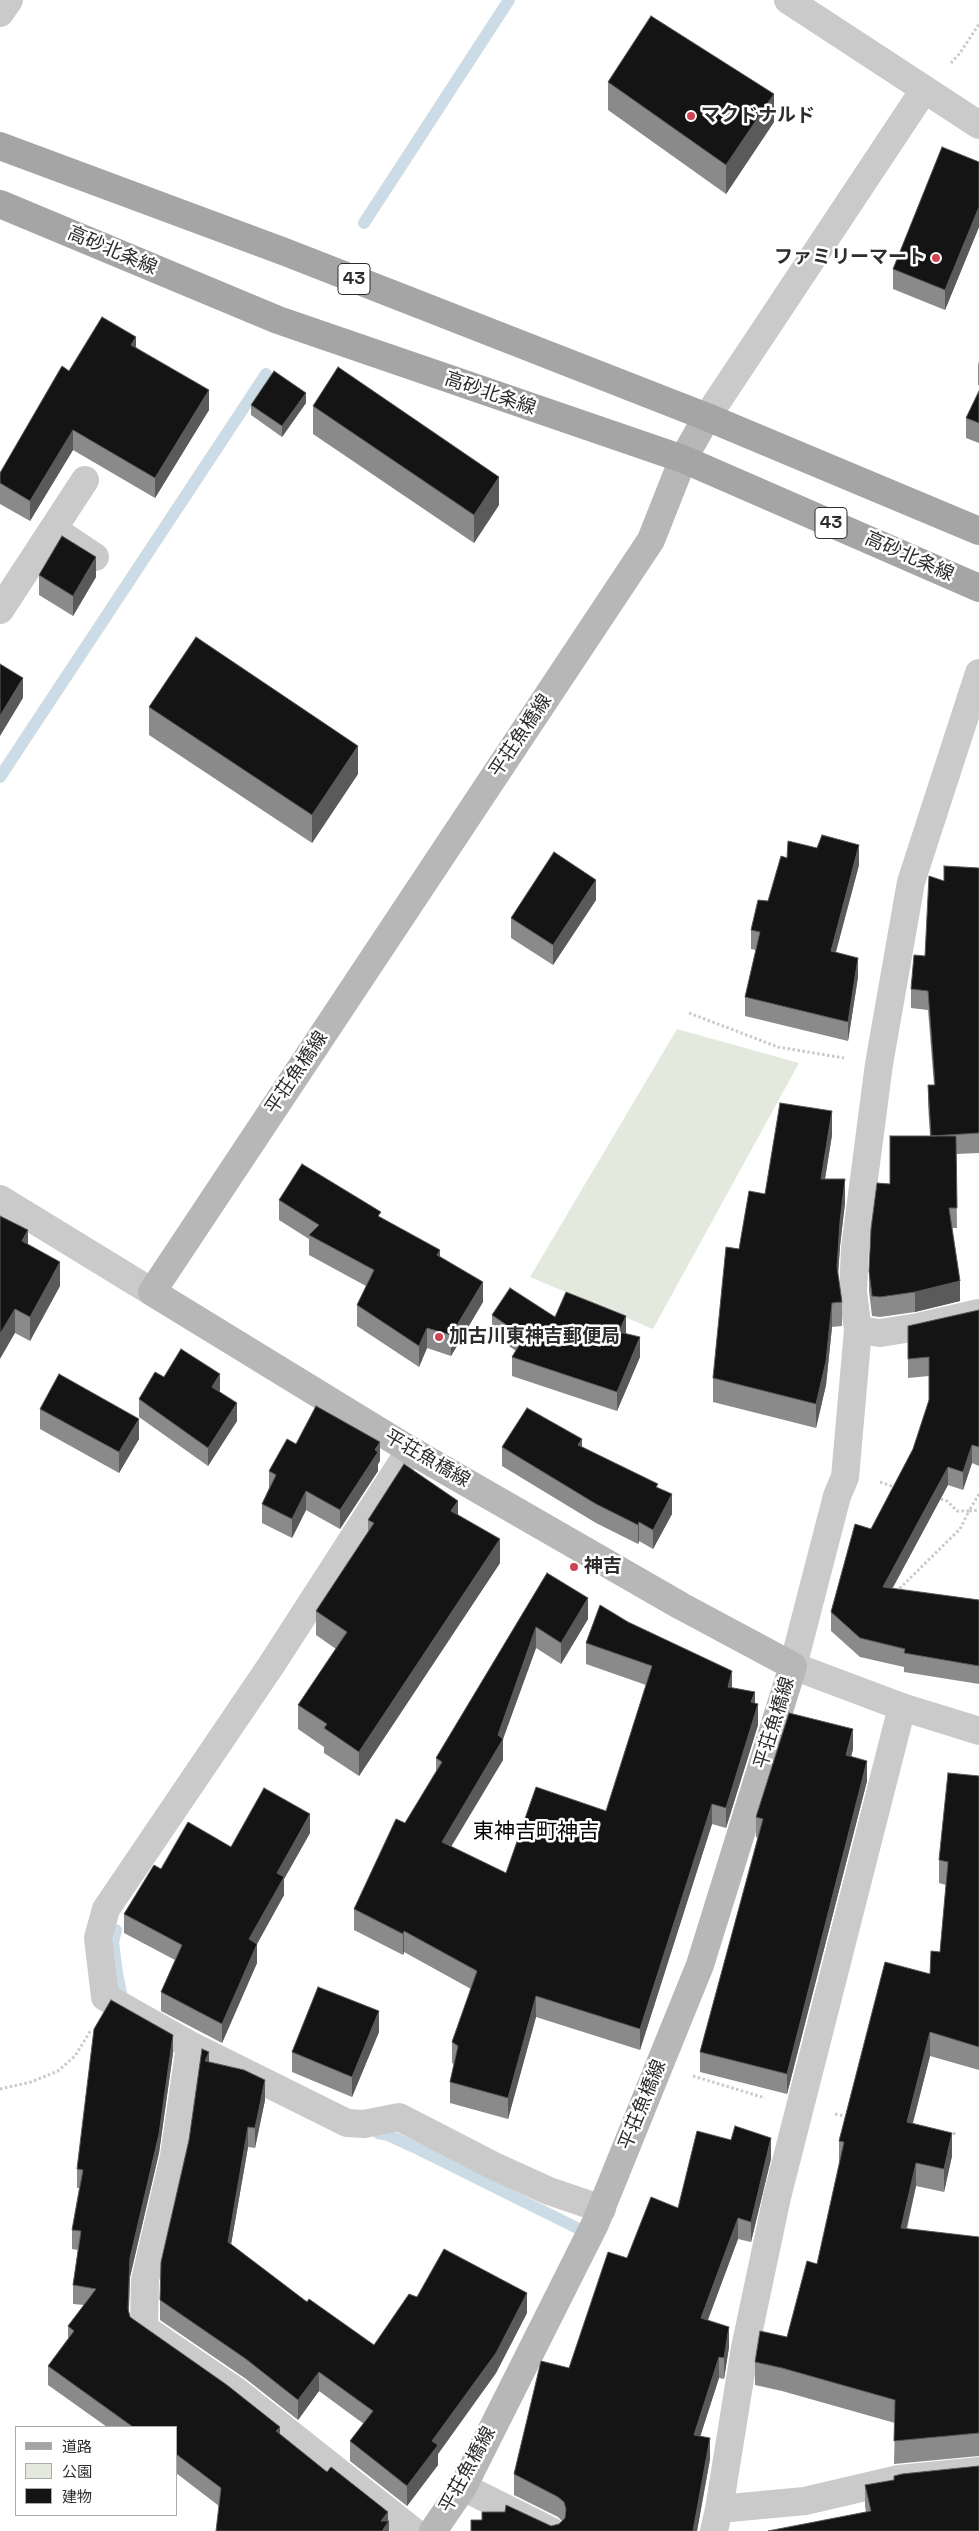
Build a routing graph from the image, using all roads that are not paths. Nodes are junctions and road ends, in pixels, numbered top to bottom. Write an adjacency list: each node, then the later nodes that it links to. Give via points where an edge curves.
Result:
1 (9, 0): 3 (street)
2 (788, 0): 4 (street)
3 (0, 13)
4 (924, 90): 5 (street); 8 (street)
5 (979, 125)
6 (0, 146): 8 (main road, 43, via 276,248)
7 (0, 204): 9 (main road, 高砂北条線 / 43, via 294,326)
8 (707, 417): 9 (main road, 平荘魚橋線); 12 (main road, 43)
9 (682, 459): 14 (main road, 高砂北条線 / 43); 18 (main road, 平荘魚橋線, via 651,540)
10 (85, 480): 11 (street)
11 (53, 529): 13 (street); 15 (street)
12 (979, 531)
13 (95, 557)
14 (979, 588)
15 (0, 610)
16 (979, 673): 20 (street, via 911,882 880,1064 855,1248 853,1292)
17 (0, 1199): 18 (street)
18 (152, 1292): 21 (main road, 平荘魚橋線)
19 (979, 1313): 20 (street, via 880,1333)
20 (858, 1330): 22 (street, via 845,1477 837,1496)
21 (410, 1450): 22 (main road, 平荘魚橋線, via 681,1606); 25 (street, via 272,1664 106,1909 98,1938 105,1997)
22 (793, 1666): 23 (street); 26 (main road, 平荘魚橋線, via 700,1965)
23 (902, 1707): 24 (street); 29 (street, via 777,2196 745,2348)
24 (979, 1731)
25 (190, 2045): 26 (street, via 347,2123 398,2117 549,2191); 30 (street, via 174,2156 145,2280 144,2328 236,2391)
26 (602, 2209): 28 (main road, 平荘魚橋線)
27 (979, 2472): 29 (street, via 898,2478)
28 (463, 2487): 31 (main road, 平荘魚橋線); 32 (street)
29 (716, 2520)
30 (413, 2531)
31 (433, 2531)
32 (551, 2531)

